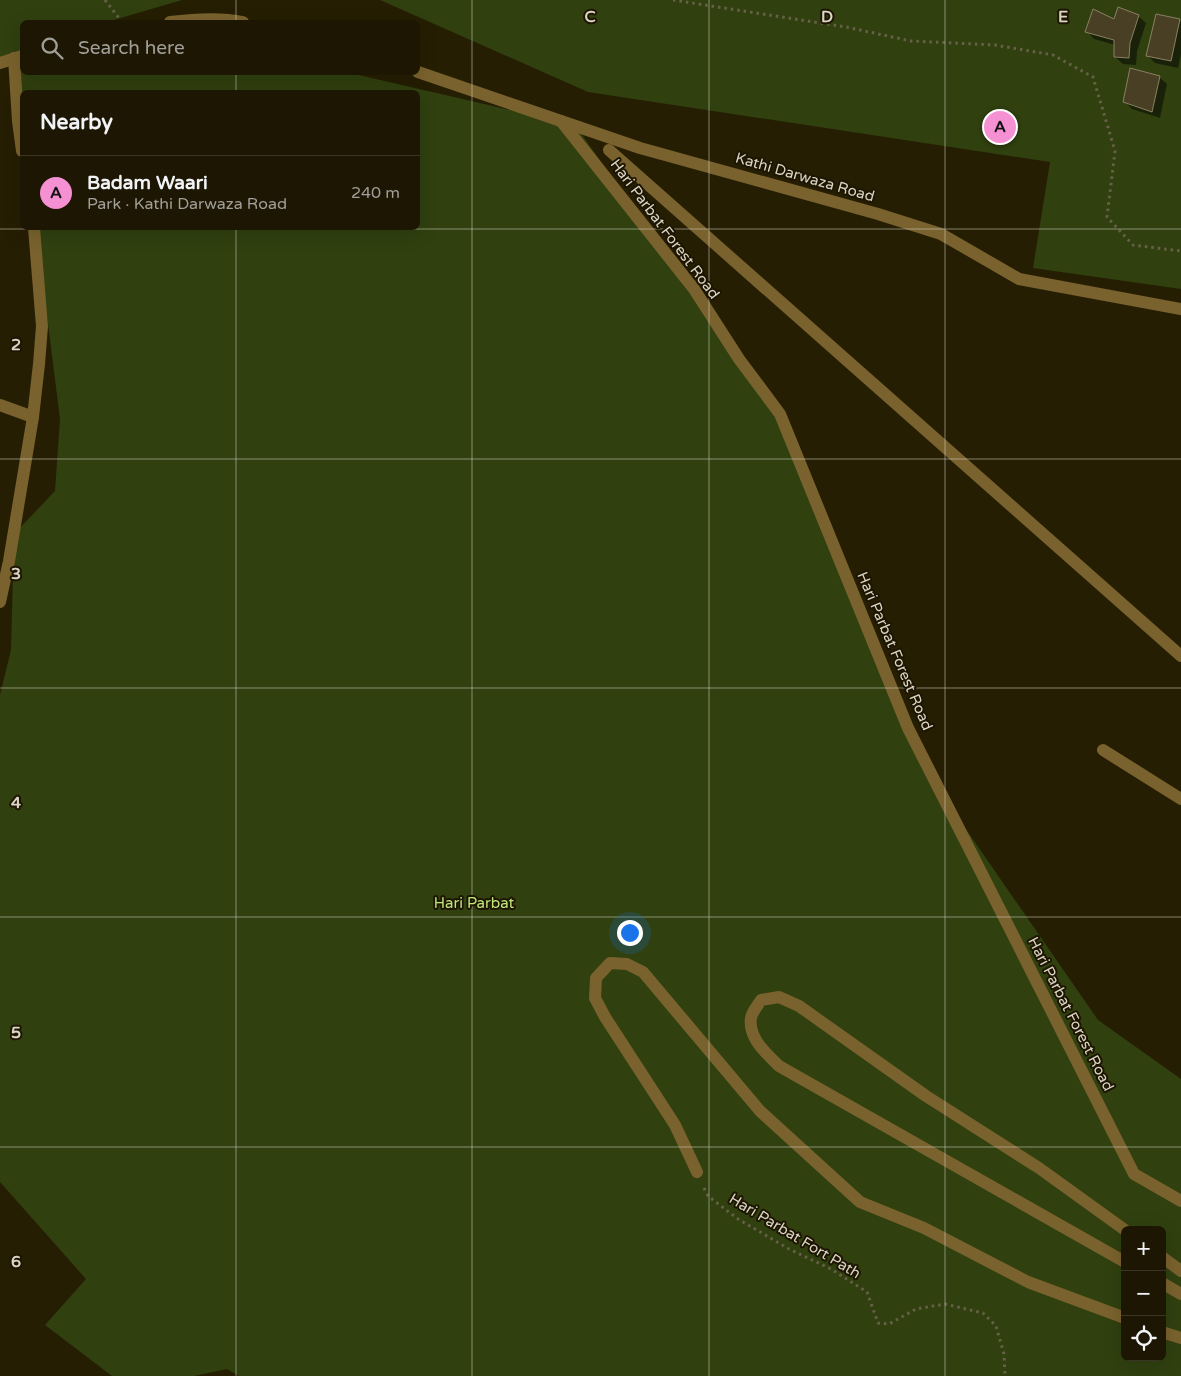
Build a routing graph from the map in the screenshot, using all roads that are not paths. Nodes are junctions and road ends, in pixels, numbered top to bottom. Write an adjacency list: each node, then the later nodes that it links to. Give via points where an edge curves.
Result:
1 (182, 20): 2 (street)
2 (233, 20)
3 (18, 57): 4 (street); 7 (street)
4 (0, 64)
5 (420, 73): 6 (street, Kathi Darwaza Road)
6 (560, 121): 10 (street, Kathi Darwaza Road, via 640,148 941,234 1019,279); 18 (street, Hari Parbat Forest Road, via 694,289 739,359 780,414 908,728 1134,1174)
7 (20, 136)
8 (609, 150): 14 (street)
9 (34, 230): 12 (street, via 42,326)
10 (1181, 309)
11 (0, 405): 12 (street)
12 (33, 417): 13 (street)
13 (0, 602)
14 (1181, 656)
15 (1103, 750): 16 (street)
16 (1181, 799)
17 (696, 1172): 25 (street, via 675,1125 595,998 596,978 610,963 627,964 643,972 760,1111 860,1202 924,1228 1028,1282)
18 (1181, 1201)
19 (1121, 1227): 20 (street, via 799,1006 779,997 761,1000 751,1017 752,1035 779,1066)
20 (1121, 1260)
21 (1166, 1261): 22 (street)
22 (1181, 1271)
23 (1166, 1286): 24 (street)
24 (1181, 1294)
25 (1121, 1317)
26 (1166, 1333): 27 (street)
27 (1181, 1338)

